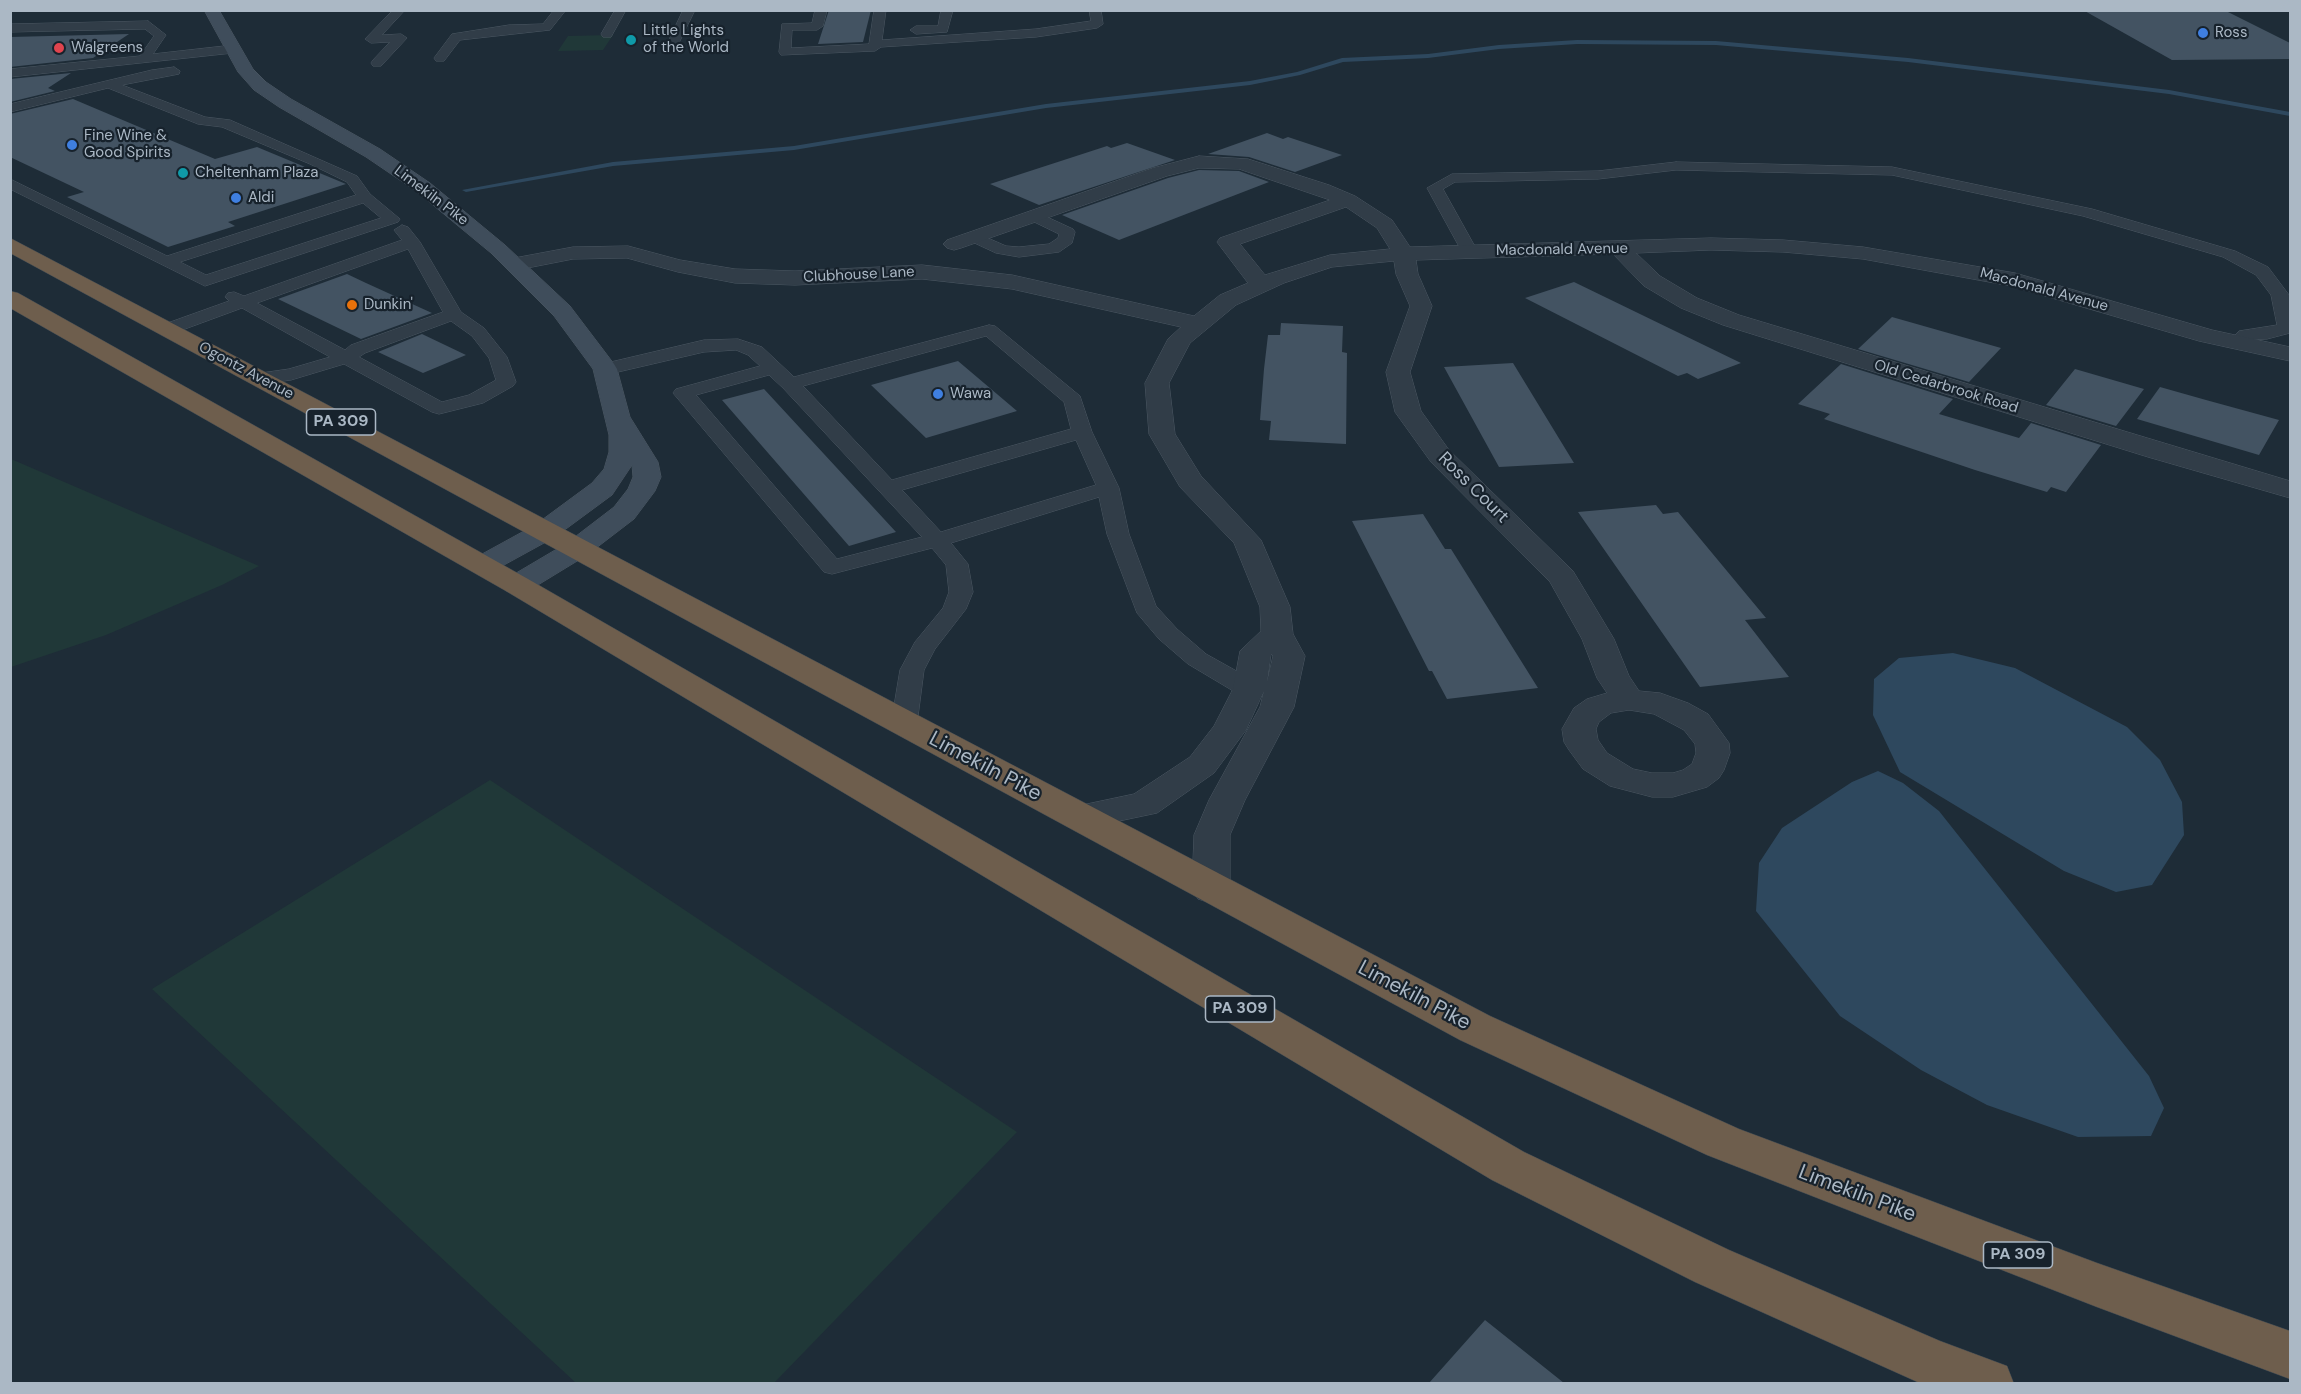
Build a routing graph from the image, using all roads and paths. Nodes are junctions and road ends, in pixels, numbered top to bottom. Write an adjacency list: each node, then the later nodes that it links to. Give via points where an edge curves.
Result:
1 (211, 10): 16 (street, Limekiln Pike)
2 (400, 10): 17 (lane, via 370,39 401,38)
3 (561, 10): 14 (lane, via 546,27 512,24 456,37)
4 (621, 10): 11 (lane)
5 (689, 10): 13 (lane)
6 (821, 10): 12 (lane, via 817,26 786,27 785,52 874,47)
7 (880, 10): 12 (lane)
8 (947, 10): 12 (lane, via 943,29)
9 (1095, 10): 12 (lane, via 1097,24 1036,33)
10 (10, 28): 15 (lane, via 148,25 160,35)
11 (607, 34)
12 (876, 38)
13 (673, 44)
14 (440, 58)
15 (144, 59): 16 (lane); 19 (lane)
16 (234, 59): 36 (street, Limekiln Pike, via 260,86 285,103 373,153 423,187)
17 (377, 63)
18 (185, 70): 21 (lane)
19 (10, 73)
20 (10, 79): 21 (lane, via 86,72)
21 (112, 83): 22 (lane); 24 (lane, via 203,121 225,123 315,160 352,179)
22 (10, 108)
23 (10, 183): 35 (lane)
24 (365, 197): 27 (lane); 35 (lane)
25 (1348, 200): 26 (street, Ross Court, via 1241,163 1199,162); 34 (street, Ross Court, via 1385,224); 38 (street, via 1227,242)
26 (1034, 216): 28 (street, Ross Court); 28 (lane, via 1067,232 1066,240 1053,249 1019,252 1002,250)
27 (392, 219): 29 (lane); 37 (lane)
28 (974, 237): 31 (street, Ross Court)
29 (412, 242): 40 (lane); 41 (lane)
30 (10, 244): 43 (highway, Ogontz Avenue / PA 309)
31 (954, 244)
32 (1620, 248): 33 (street, Macdonald Avenue); 44 (street, Macdonald Avenue, via 1783,246 1935,264 2015,280); 56 (street, Old Cedarbrook Road, via 1652,281 1731,321)
33 (1470, 252): 34 (street, Macdonald Avenue); 44 (lane, via 1435,188 1452,178 1598,175 1676,166 1892,171 2086,212 2237,258 2262,271 2268,279 2280,296 2287,328 2245,335)
34 (1404, 254): 38 (street, Macdonald Avenue, via 1330,261); 63 (street, Ross Court, via 1407,274 1421,306 1398,372 1408,412 1440,456 1562,578 1598,639 1613,678)
35 (167, 261): 37 (lane)
36 (517, 264): 42 (street, Clubhouse Lane, via 573,253 628,252 735,276 795,278 922,272 1012,282); 49 (street, Limekiln Pike, via 562,311)
37 (205, 281): 40 (lane)
38 (1261, 285): 42 (street, Macdonald Avenue, via 1228,300)
39 (10, 298): 60 (highway, PA 309)
40 (243, 302): 43 (lane); 45 (lane)
41 (454, 315): 45 (lane); 47 (lane, via 478,332)
42 (1199, 324): 61 (street, Macdonald Avenue, via 1180,339 1157,383 1162,434 1190,481 1247,540 1275,607)
43 (168, 329): 50 (highway, Ogontz Avenue / PA 309)
44 (2238, 344): 46 (street, Macdonald Avenue)
45 (352, 353): 47 (lane, via 428,329 446,328 475,354); 47 (lane, via 438,408 476,399 506,382); 50 (lane, via 291,374)
46 (2290, 354)
47 (498, 357)
48 (773, 368): 49 (lane, via 754,351 738,344 704,346); 51 (lane); 58 (lane, via 683,393 832,567)
49 (605, 369): 52 (street, Limekiln Pike)
50 (261, 378): 57 (highway, Ogontz Avenue / PA 309)
51 (790, 384): 53 (lane, via 989,330 1073,400); 54 (lane)
52 (616, 414): 57 (street, Limekiln Pike, via 622,435 617,470 602,489); 59 (street, Limekiln Pike, via 645,462 647,477 624,513)
53 (1082, 432): 54 (lane); 55 (lane)
54 (889, 487): 58 (lane)
55 (1108, 488): 58 (lane); 62 (lane, via 1118,534 1145,608 1197,659)
56 (2290, 490)
57 (545, 531): 59 (highway, Ogontz Avenue / PA 309); 60 (street, Limekiln Pike)
58 (937, 540): 64 (lane, via 957,564 961,592 954,609 924,647 912,670)
59 (577, 549): 60 (street, Limekiln Pike); 64 (highway, Limekiln Pike / PA 309)
60 (500, 575): 68 (highway, PA 309, via 1508,1166 1712,1266 1932,1363)
61 (1277, 634): 62 (street, via 1256,651); 66 (street, Macdonald Avenue, via 1289,656 1277,707 1212,835)
62 (1249, 689): 65 (street, via 1230,730 1202,765 1144,804)
63 (1629, 700)
64 (904, 724): 65 (highway, Limekiln Pike / PA 309)
65 (1081, 817): 66 (highway, Limekiln Pike / PA 309)
66 (1211, 889): 67 (highway, Limekiln Pike / PA 309, via 1476,1028 1723,1142)
67 (2290, 1355)
68 (1989, 1383)

